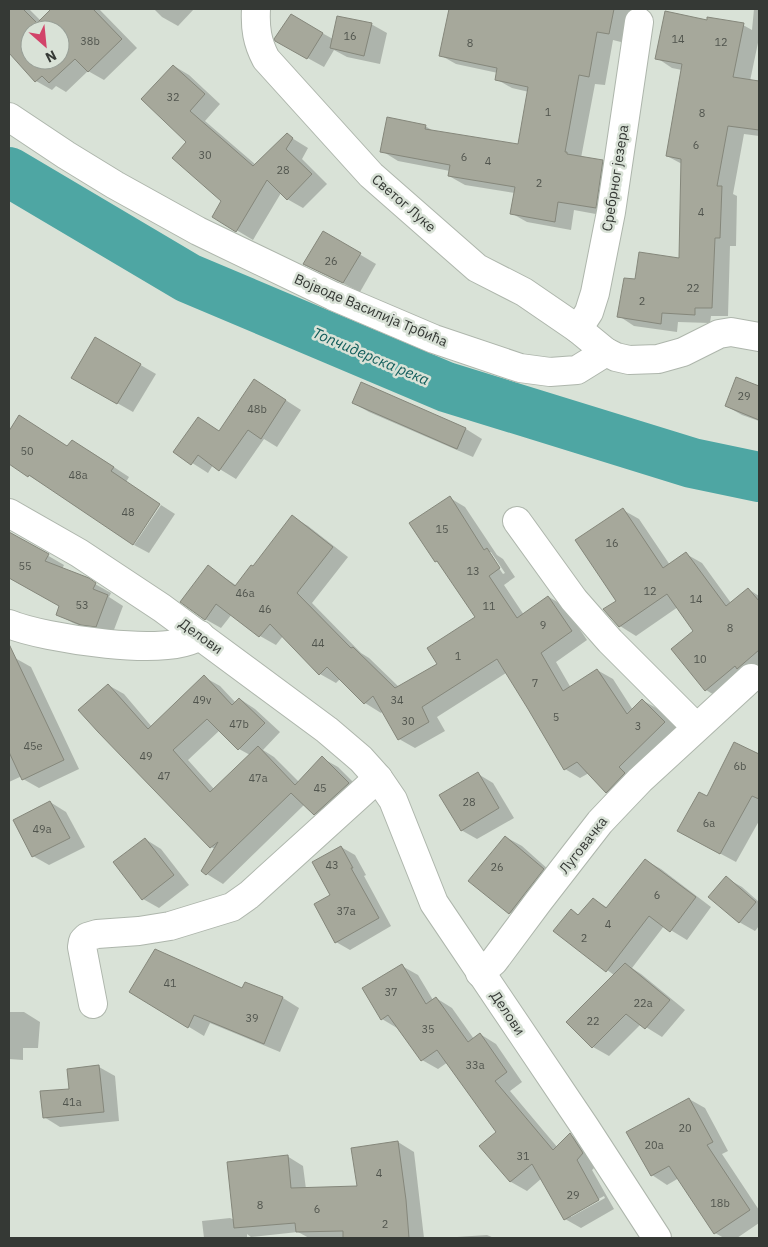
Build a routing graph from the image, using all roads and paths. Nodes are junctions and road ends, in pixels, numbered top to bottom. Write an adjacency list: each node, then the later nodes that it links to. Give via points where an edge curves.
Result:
1 (256, 9): 4 (street, Светог Луке, via 258,45 266,59 371,175 477,268 524,292)
2 (638, 22): 4 (street, Сребрног језера, via 595,293 590,312)
3 (9, 117): 6 (street, Војводе Василија Трбића, via 115,185 198,231 333,296 426,335 520,368 550,372 577,370)
4 (578, 329): 6 (street, Светог Луке)
5 (759, 337): 6 (street, via 731,332 719,334 683,352 658,359 628,360)
6 (606, 352)
7 (9, 513): 10 (street, Делови, via 79,552)
8 (517, 521): 12 (street, via 574,600)
9 (9, 624): 10 (street, via 35,633 119,645 173,645)
10 (200, 635): 13 (street, Делови, via 327,730)
11 (750, 678): 12 (street, Луговачка)
12 (696, 727): 14 (street, Луговачка, via 600,822 494,961)
13 (378, 778): 14 (street, Делови, via 393,800 434,903); 15 (street, via 232,907 170,926 87,937 82,947)
14 (480, 973): 16 (street, Делови)
15 (93, 1004)
16 (657, 1238)

